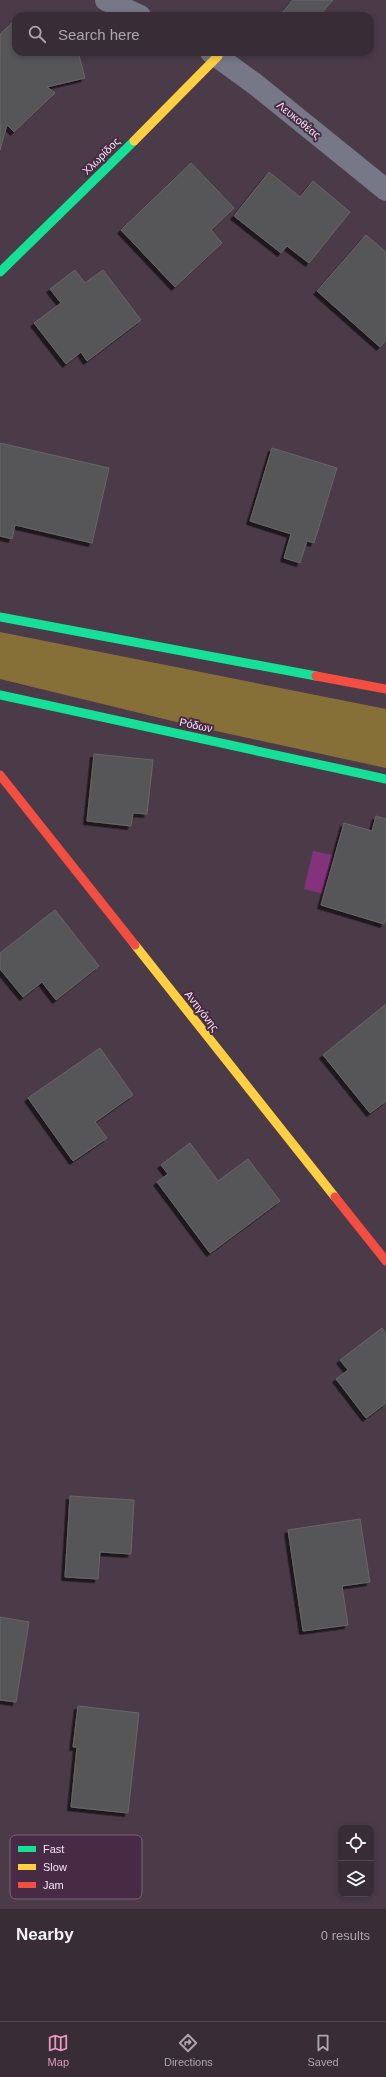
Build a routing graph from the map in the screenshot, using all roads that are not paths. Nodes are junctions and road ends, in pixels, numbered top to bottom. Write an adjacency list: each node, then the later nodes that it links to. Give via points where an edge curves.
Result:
1 (106, 0): 2 (street)
2 (132, 12)
3 (212, 56): 6 (street, Χλωρίδος, via 180,96)
4 (217, 56): 5 (street, Λευκοθέας)
5 (386, 190)
6 (0, 272)
7 (0, 616): 8 (street, via 58,630)
8 (386, 689)
9 (0, 695): 11 (street, Ρόδων)
10 (0, 775): 12 (street, Αντιγόνης)
11 (386, 779)
12 (386, 1261)

